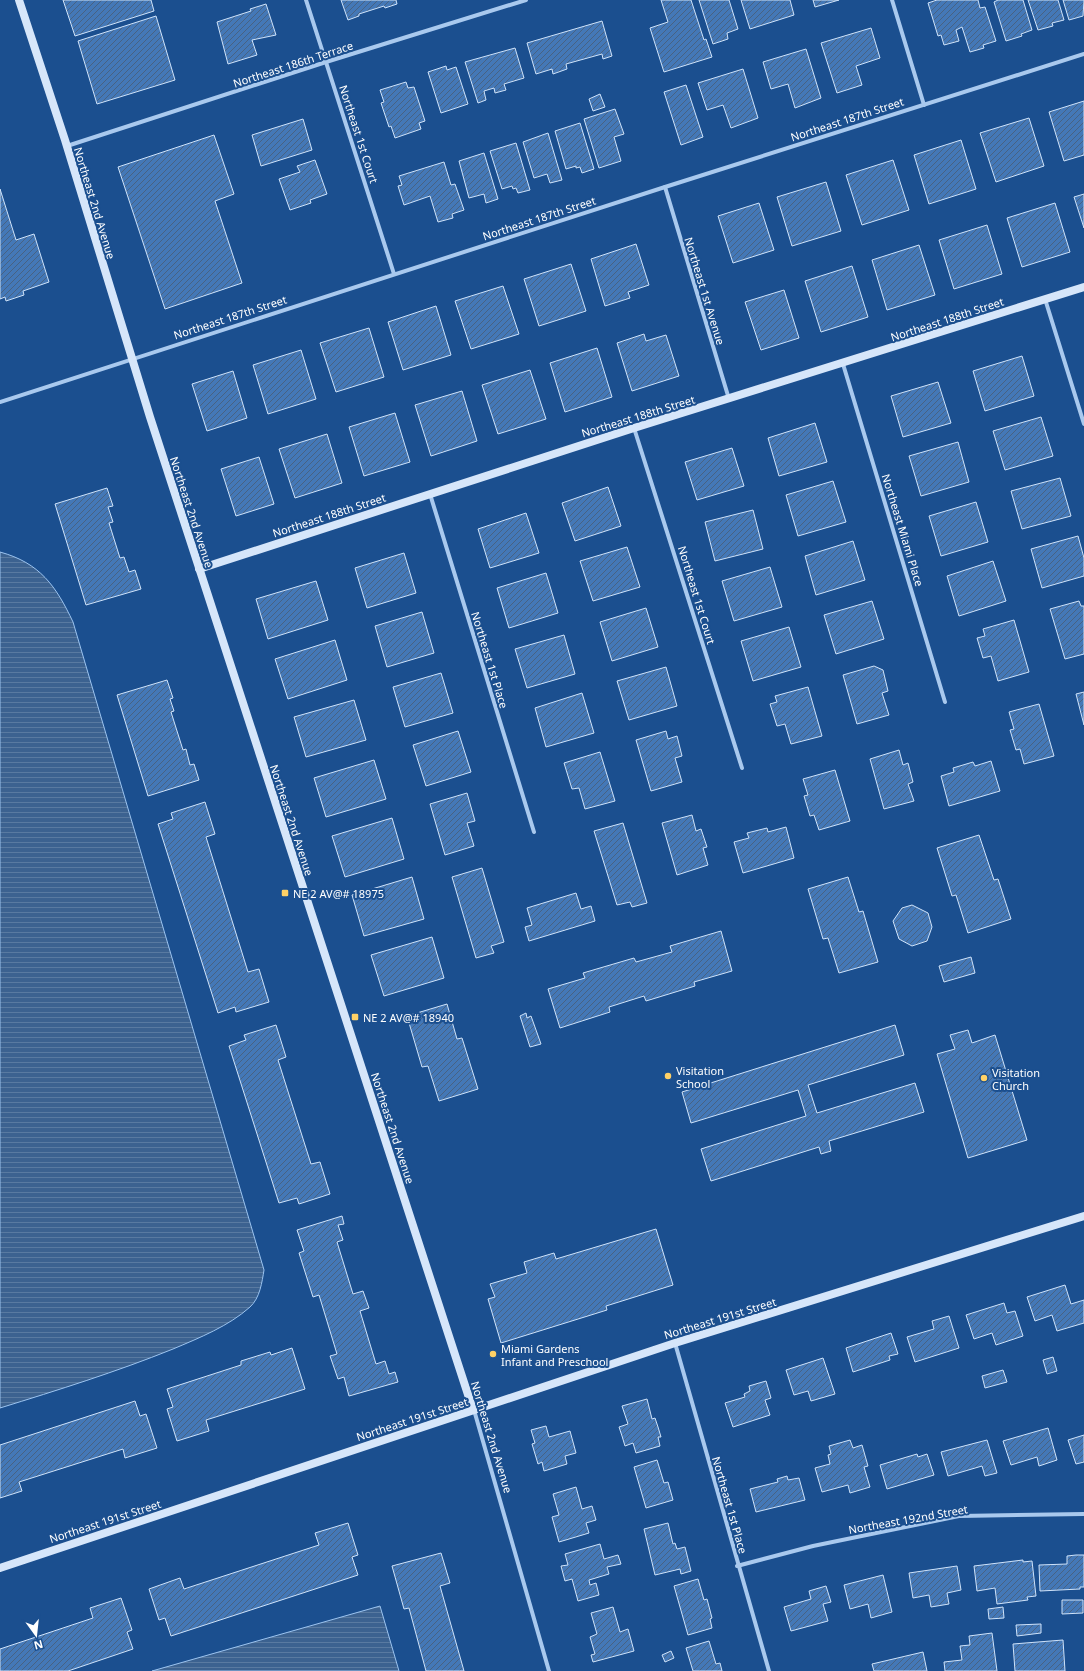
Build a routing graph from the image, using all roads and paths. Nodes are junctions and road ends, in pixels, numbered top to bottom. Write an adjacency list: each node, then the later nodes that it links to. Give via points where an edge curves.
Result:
1 (19, 0): 8 (street, Northeast 2nd Avenue)
2 (306, 0): 6 (street, Northeast 1st Court)
3 (526, 0): 6 (street, Northeast 186th Terrace)
4 (892, 0): 7 (street)
5 (1084, 54): 7 (street, Northeast 187th Street)
6 (326, 62): 8 (street, Northeast 186th Terrace); 10 (street, Northeast 1st Court)
7 (924, 105): 9 (street, Northeast 187th Street)
8 (67, 146): 13 (street, Northeast 2nd Avenue)
9 (665, 187): 10 (street, Northeast 187th Street); 15 (street, Northeast 1st Avenue)
10 (394, 274): 13 (street, Northeast 187th Street)
11 (1084, 287): 12 (street, Northeast 188th Street)
12 (1045, 299): 14 (street, Northeast 188th Street); 17 (street)
13 (131, 359): 16 (street, Northeast 187th Street); 20 (street, Northeast 2nd Avenue)
14 (843, 364): 15 (street, Northeast 188th Street); 21 (street, Northeast Miami Place)
15 (729, 400): 18 (street, Northeast 188th Street)
16 (0, 402)
17 (1084, 424)
18 (634, 428): 19 (street, Northeast 188th Street); 22 (street, Northeast 1st Court)
19 (430, 494): 20 (street, Northeast 188th Street); 23 (street, Northeast 1st Place)
20 (199, 569): 26 (street, Northeast 2nd Avenue)
21 (945, 702)
22 (742, 768)
23 (534, 832)
24 (1084, 1216): 25 (street, Northeast 191st Street)
25 (675, 1343): 26 (street, Northeast 191st Street); 28 (street, Northeast 1st Place)
26 (473, 1410): 29 (street, Northeast 191st Street); 30 (street, Northeast 2nd Avenue)
27 (1084, 1514): 28 (street, Northeast 192nd Street, via 959,1516 813,1546)
28 (737, 1566): 31 (street, Northeast 1st Place)
29 (0, 1568)
30 (549, 1671)
31 (769, 1671)

